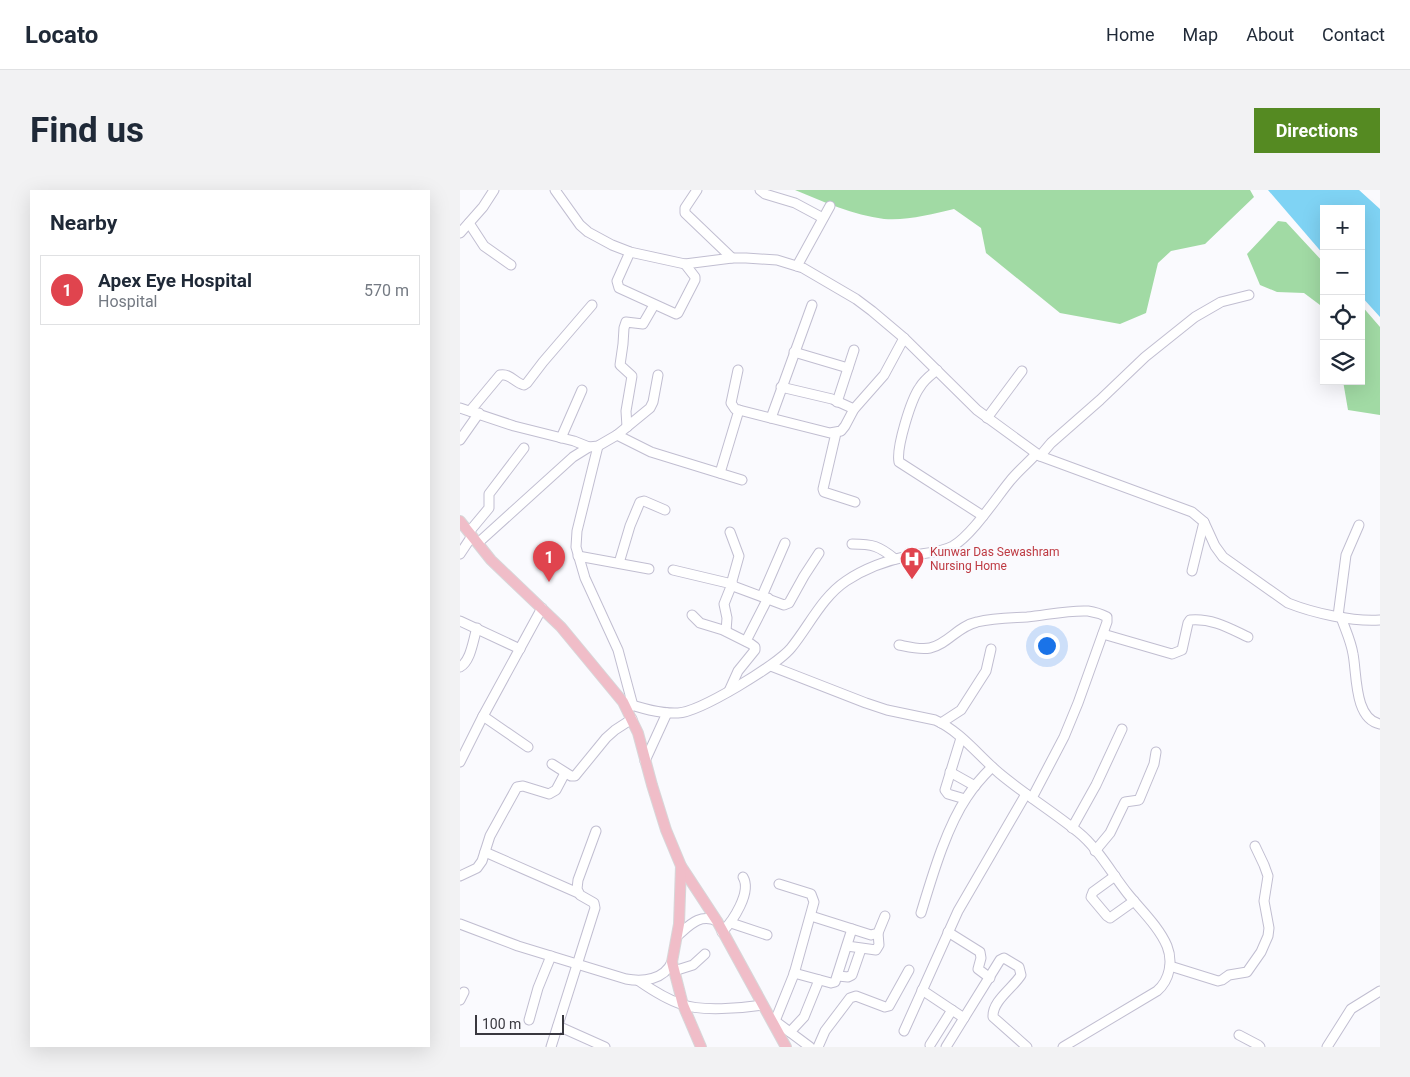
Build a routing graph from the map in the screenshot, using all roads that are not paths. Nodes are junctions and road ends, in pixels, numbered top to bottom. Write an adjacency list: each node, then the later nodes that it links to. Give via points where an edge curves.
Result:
1 (494, 190): 7 (street)
2 (556, 190): 9 (street, via 588,232)
3 (697, 190): 10 (street, via 685,213)
4 (760, 190): 6 (street)
5 (830, 206): 6 (street)
6 (823, 218): 13 (street)
7 (469, 223): 8 (street); 12 (street, via 484,246)
8 (460, 233)
9 (630, 252): 11 (street); 17 (street, via 617,285)
10 (732, 258): 11 (street); 13 (street, via 777,260)
11 (685, 264): 17 (street, via 695,280 678,313)
12 (511, 265)
13 (797, 266): 18 (street, via 856,299)
14 (1249, 295): 42 (street, via 1221,302 1195,317 1145,357)
15 (812, 304): 20 (street)
16 (592, 305): 32 (street, via 527,383 520,384 507,375 500,375)
17 (654, 305): 35 (street, via 643,324 626,322 624,328 620,365 632,376 626,411)
18 (904, 338): 23 (street); 30 (street, via 878,383)
19 (854, 350): 21 (street)
20 (794, 352): 21 (street); 26 (street)
21 (848, 368): 28 (street)
22 (738, 370): 31 (street, via 732,402)
23 (937, 370): 34 (street); 47 (street, via 923,382 914,398 898,459 903,466)
24 (1022, 371): 34 (street)
25 (658, 375): 35 (street, via 650,408)
26 (781, 388): 28 (street); 33 (street)
27 (582, 390): 38 (street)
28 (837, 402): 30 (street)
29 (460, 408): 32 (street)
30 (854, 409): 36 (street, via 846,426)
31 (739, 410): 33 (street); 43 (street)
32 (474, 412): 38 (street); 39 (street)
33 (771, 418): 36 (street)
34 (987, 418): 42 (street)
35 (627, 427): 37 (street)
36 (836, 433): 45 (street, via 823,489)
37 (617, 435): 40 (street); 43 (street, via 651,452)
38 (561, 438): 40 (street)
39 (460, 440)
40 (593, 446): 52 (street); 57 (street, via 575,540)
41 (524, 448): 52 (street, via 489,494 489,508)
42 (1038, 455): 47 (street, via 1012,479); 49 (street, via 1192,512)
43 (720, 473): 44 (street)
44 (742, 480)
45 (854, 502)
46 (665, 510): 59 (street, via 640,502)
47 (983, 516): 58 (street, via 955,545)
48 (460, 521): 52 (main road)
49 (1204, 522): 62 (street); 67 (street, via 1223,557 1282,600)
50 (1359, 525): 67 (street, via 1346,555)
51 (730, 532): 63 (street, via 739,556)
52 (473, 537): 56 (street); 65 (main road, via 491,560)
53 (785, 543): 64 (street)
54 (852, 544): 58 (street, via 878,546)
55 (819, 553): 64 (street, via 790,603 784,605)
56 (460, 554)
57 (578, 556): 59 (street); 82 (street, via 618,650)
58 (895, 559): 78 (street, via 838,587 790,649)
59 (619, 563): 60 (street)
60 (649, 569)
61 (673, 570): 63 (street)
62 (1192, 571)
63 (732, 584): 64 (street, via 734,588); 71 (street, via 724,604)
64 (765, 597): 74 (street)
65 (542, 608): 76 (street); 81 (main road)
66 (692, 614): 71 (street, via 700,623)
67 (1340, 616): 68 (street); 87 (street, via 1353,653 1360,702 1372,721)
68 (1380, 620)
69 (460, 621): 70 (street)
70 (477, 628): 76 (street); 79 (street, via 467,658)
71 (726, 631): 74 (street)
72 (1103, 634): 73 (street, via 1172,654 1182,650 1190,620 1221,623); 75 (street, via 1107,617 1077,611 976,622 930,648); 99 (street, via 1064,737)
73 (1248, 637)
74 (746, 641): 80 (street, via 755,650 738,671)
75 (900, 645)
76 (520, 649): 84 (street)
77 (991, 650): 86 (street, via 986,671 961,710)
78 (771, 666): 80 (street); 86 (street, via 887,710)
79 (460, 667)
80 (729, 691): 83 (street, via 699,708)
81 (623, 702): 82 (street); 85 (main road)
82 (634, 706): 83 (street)
83 (667, 713): 93 (street)
84 (483, 716): 90 (street); 92 (street)
85 (632, 719): 93 (main road); 97 (street, via 606,738 577,774)
86 (942, 722): 89 (street)
87 (1380, 724)
88 (1122, 729): 101 (street)
89 (961, 738): 95 (street); 96 (street)
90 (528, 747)
91 (1156, 752): 104 (street, via 1139,800 1125,802 1110,833)
92 (460, 762)
93 (645, 762): 106 (main road)
94 (552, 764): 97 (street)
95 (992, 766): 98 (street); 99 (street)
96 (950, 772): 98 (street); 100 (street, via 946,792)
97 (565, 773): 105 (street, via 556,790 549,794 517,787 490,836)
98 (975, 786): 100 (street)
99 (1029, 796): 101 (street); 121 (street, via 958,910)
100 (965, 800): 113 (street, via 937,861)
101 (1072, 828): 104 (street)
102 (596, 831): 111 (street, via 578,880)
103 (1255, 846): 131 (street, via 1268,876 1264,901 1269,932 1249,971 1218,981)
104 (1096, 851): 108 (street)
105 (485, 852): 107 (street, via 477,868); 111 (street)
106 (681, 866): 116 (main road); 124 (main road)
107 (460, 876)
108 (1115, 876): 112 (street); 112 (street, via 1091,896 1106,916 1110,918)
109 (743, 877): 117 (street, via 746,882 743,894)
110 (779, 884): 114 (street, via 811,894 814,902)
111 (578, 892): 129 (street, via 595,905)
112 (1134, 901): 131 (street, via 1166,945)
113 (921, 914)
114 (811, 916): 119 (street); 133 (street)
115 (884, 916): 122 (street)
116 (716, 921): 120 (main road); 124 (street, via 700,919 692,922)
117 (731, 923): 120 (street); 123 (street)
118 (460, 924): 128 (street)
119 (852, 929): 122 (street, via 871,935); 125 (street)
120 (722, 932): 141 (main road)
121 (948, 932): 135 (street, via 980,952 978,970); 138 (street)
122 (878, 933): 126 (street, via 876,950)
123 (767, 934)
124 (677, 936): 130 (main road)
125 (847, 946): 126 (street); 134 (street)
126 (861, 948): 134 (street, via 852,975 848,978)
127 (705, 954): 130 (street, via 693,965)
128 (551, 956): 129 (street); 145 (street)
129 (576, 964): 137 (street); 146 (street)
130 (673, 966): 137 (street, via 653,979); 140 (main road)
131 (1170, 966): 159 (street, via 1166,981 1157,991)
132 (909, 970): 156 (street, via 889,1006 856,996 850,998 825,1031)
133 (794, 973): 136 (street); 144 (street)
134 (838, 976): 136 (street, via 833,983)
135 (990, 978): 143 (street); 158 (street, via 1002,958 1020,967 1020,975 992,1014)
136 (819, 980): 148 (street, via 804,1017)
137 (639, 981): 140 (street)
138 (922, 990): 142 (street); 147 (street)
139 (1380, 991): 161 (street, via 1351,1009)
140 (683, 1005): 141 (street, via 718,1008); 153 (main road)
141 (763, 1005): 144 (main road)
142 (952, 1010): 143 (street); 150 (street)
143 (964, 1018): 157 (street)
144 (773, 1019): 148 (street); 154 (main road)
145 (529, 1020)
146 (558, 1026): 151 (street); 152 (street)
147 (904, 1031)
148 (790, 1032): 155 (street)
149 (1239, 1035): 160 (street)
150 (930, 1044)
151 (551, 1047)
152 (605, 1047)
153 (701, 1047)
154 (786, 1047)
155 (810, 1047)
156 (818, 1047)
157 (946, 1047)
158 (1027, 1047)
159 (1063, 1047)
160 (1260, 1047)
161 (1327, 1047)

